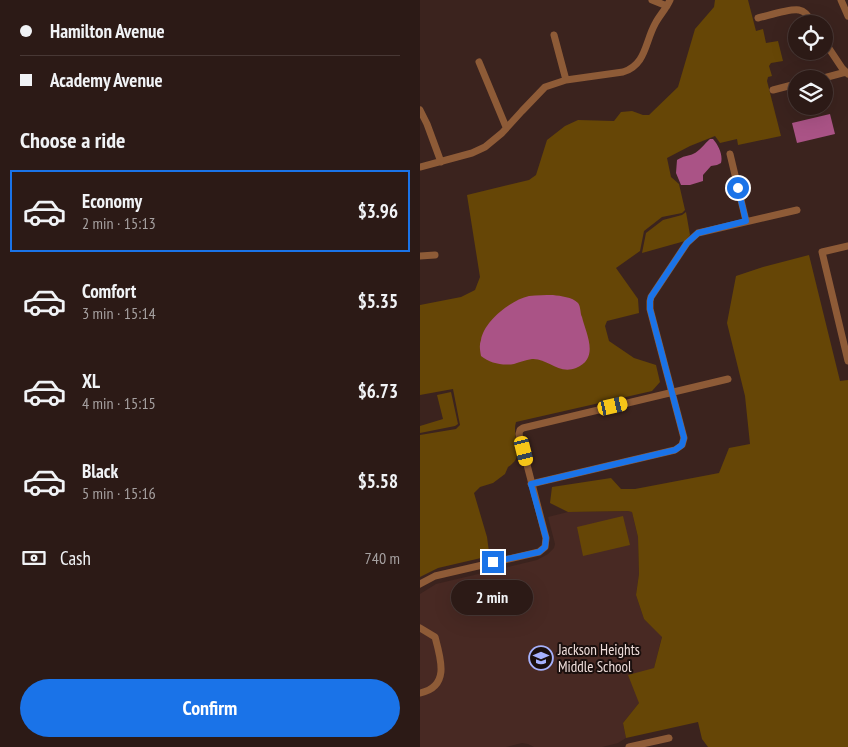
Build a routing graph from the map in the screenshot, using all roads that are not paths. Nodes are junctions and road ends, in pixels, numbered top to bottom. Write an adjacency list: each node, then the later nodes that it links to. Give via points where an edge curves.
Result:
1 (652, 0): 3 (street)
2 (841, 0): 5 (street)
3 (668, 3): 12 (street, via 647,40 644,55 630,70)
4 (807, 15): 6 (street, via 794,10)
5 (848, 16)
6 (758, 18)
7 (554, 35): 12 (street)
8 (833, 54): 10 (street)
9 (479, 62): 16 (street)
10 (847, 73): 11 (street)
11 (833, 76)
12 (566, 80): 16 (street, via 545,87)
13 (788, 86): 14 (street)
14 (773, 90)
15 (420, 110): 18 (street)
16 (506, 127): 18 (street, via 472,153)
17 (730, 154): 21 (street)
18 (440, 162): 19 (street)
19 (420, 167)
20 (797, 210): 21 (street)
21 (746, 221): 27 (street, via 692,237 651,297 650,309)
22 (848, 246): 25 (street, via 822,252)
23 (435, 255): 24 (street)
24 (420, 256)
25 (848, 361)
26 (728, 380): 27 (street)
27 (672, 392): 28 (street, via 684,438 682,445 675,450); 28 (street, via 523,428 520,434)
28 (531, 484): 29 (street, via 546,538 545,547 539,552 435,576)
29 (420, 584)
30 (420, 628): 31 (street, via 435,637 442,674 429,691)
31 (420, 693)
32 (669, 738): 33 (street)
33 (629, 747)

